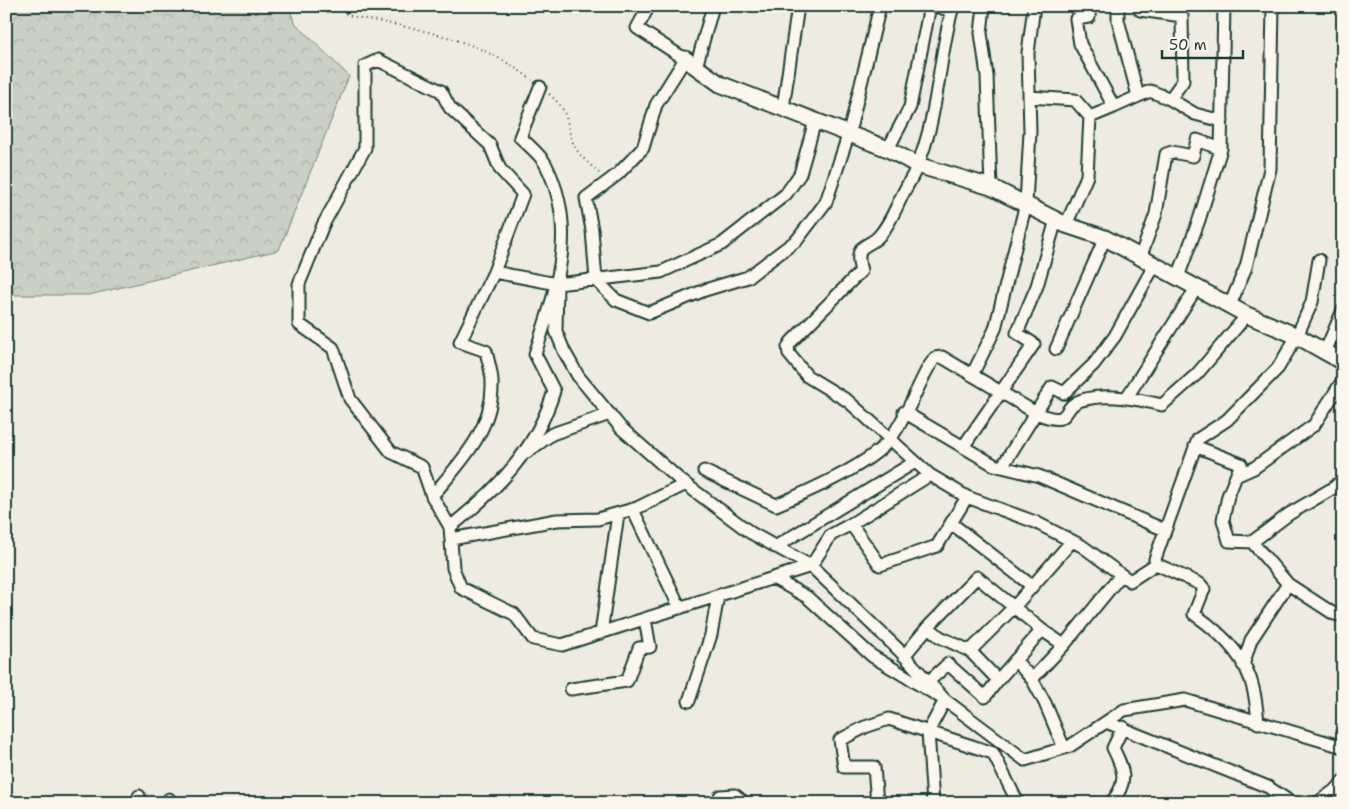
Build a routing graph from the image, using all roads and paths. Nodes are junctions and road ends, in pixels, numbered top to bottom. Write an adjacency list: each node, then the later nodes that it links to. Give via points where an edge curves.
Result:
1 (340, 6): 17 (path, via 347,15 447,35 479,47 512,64)
2 (649, 6): 16 (street, via 638,28)
3 (713, 6): 16 (street)
4 (798, 6): 22 (street)
5 (880, 6): 26 (street)
6 (930, 6): 27 (street, via 910,106)
7 (936, 6): 15 (street)
8 (984, 6): 31 (street, via 981,33 987,76)
9 (1034, 6): 19 (street, via 1028,53)
10 (1090, 6): 21 (street, via 1089,17 1076,19 1080,44)
11 (1118, 6): 18 (street, via 1118,20)
12 (1141, 6): 20 (street, via 1140,10 1182,16 1183,81)
13 (1224, 6): 25 (street)
14 (1272, 6): 43 (street, via 1270,169 1246,267)
15 (953, 9): 29 (street, via 930,126)
16 (691, 63): 22 (street, via 720,84); 30 (street, via 656,105 643,148)
17 (540, 86): 30 (path, via 561,104 574,146); 41 (street, via 520,137 546,163 562,212 564,235)
18 (1138, 96): 20 (street, via 1150,91); 21 (street)
19 (1029, 97): 23 (street, via 1075,100); 32 (street)
20 (1170, 99): 25 (street, via 1195,114)
21 (1114, 106): 23 (street)
22 (783, 108): 24 (street)
23 (1090, 117): 33 (street, via 1087,176)
24 (815, 121): 26 (street); 40 (street, via 800,174 786,194 722,244 660,272)
25 (1222, 121): 28 (street)
26 (849, 133): 27 (street); 40 (street, via 826,202 797,240 748,277 649,313 616,300)
27 (888, 148): 29 (street)
28 (1222, 148): 35 (street, via 1197,140 1193,156 1166,154 1156,214); 39 (street)
29 (917, 165): 31 (street); 57 (street, via 890,221 877,238 861,250 858,260 861,271 788,347 789,354 808,376 848,401)
30 (608, 182): 40 (street, via 586,198)
31 (991, 187): 32 (street)
32 (1026, 203): 33 (street); 50 (street, via 995,329)
33 (1061, 223): 34 (street); 52 (street, via 1017,333 1034,344)
34 (1105, 238): 35 (street); 47 (street)
35 (1140, 258): 37 (street)
36 (1319, 260): 46 (street, via 1312,302)
37 (1154, 266): 39 (street); 55 (street, via 1115,336 1094,364 1064,393 1052,387)
38 (494, 272): 41 (street); 68 (street, via 460,342 486,352 492,382 487,422 463,459); 68 (street, via 523,194 500,168 490,146 450,108 441,90 378,60 365,66 365,148 323,225 299,284 299,324 333,348 350,399 391,452 422,467)
39 (1178, 277): 42 (street)
40 (596, 280): 41 (street)
41 (557, 284): 56 (street, via 556,331 564,351 578,376); 60 (street, via 535,354 554,391 549,409)
42 (1197, 287): 43 (street); 53 (street)
43 (1230, 305): 45 (street)
44 (1343, 310): 48 (street)
45 (1247, 315): 46 (street); 53 (street, via 1197,374 1162,405)
46 (1297, 336): 48 (street); 58 (street, via 1278,368 1227,420 1198,439)
47 (1056, 349)
48 (1325, 352): 49 (street)
49 (1343, 362)
50 (972, 374): 52 (street); 54 (street, via 942,357 935,358)
51 (1343, 380): 65 (street, via 1314,425 1254,468)
52 (1002, 392): 55 (street); 59 (street)
53 (1127, 397): 55 (street, via 1080,400 1062,418 1052,419)
54 (904, 412): 57 (street); 59 (street)
55 (1036, 413): 62 (street)
56 (610, 414): 60 (street, via 552,434); 67 (street, via 621,428)
57 (889, 440): 61 (street); 63 (street, via 863,461 776,505)
58 (1195, 446): 65 (street, via 1241,464); 74 (street)
59 (963, 447): 62 (street)
60 (523, 455): 75 (street)
61 (915, 462): 64 (street); 78 (street)
62 (1002, 467): 74 (street, via 1039,476)
63 (704, 471)
64 (930, 476): 69 (street); 73 (street)
65 (1236, 476): 77 (street, via 1223,520 1229,541)
66 (1343, 479): 77 (street)
67 (686, 484): 70 (street); 78 (street)
68 (432, 496): 75 (street)
69 (967, 497): 72 (street); 76 (street, via 1035,522)
70 (633, 510): 71 (street); 87 (street)
71 (618, 514): 75 (street, via 598,519 557,520); 92 (street)
72 (951, 523): 73 (street, via 937,546 880,564); 84 (street)
73 (851, 524): 80 (street, via 830,535)
74 (1165, 530): 79 (street)
75 (451, 533): 92 (street, via 453,568 461,588 514,614 533,639 562,645)
76 (1072, 541): 81 (street); 84 (street)
77 (1252, 542): 83 (street)
78 (775, 547): 80 (street)
79 (1156, 564): 81 (street, via 1130,581); 97 (street, via 1200,584 1204,589 1194,614 1214,627)
80 (811, 566): 82 (street); 95 (street)
81 (1121, 575): 93 (street)
82 (773, 578): 85 (street); 102 (street, via 807,597 872,656)
83 (1288, 584): 88 (street, via 1334,614); 97 (street, via 1250,640)
84 (1032, 586): 86 (street)
85 (718, 596): 87 (street); 103 (street, via 711,635)
86 (1014, 607): 90 (street, via 978,577); 91 (street); 94 (street)
87 (680, 608): 89 (street)
88 (1343, 616)
89 (644, 619): 92 (street); 101 (street, via 650,647 639,648 627,681)
90 (928, 627): 94 (street, via 940,637); 95 (street)
91 (1042, 630): 93 (street); 96 (street)
92 (601, 633)
93 (1064, 644): 98 (street)
94 (970, 651): 99 (street)
95 (904, 656): 100 (street)
96 (1015, 660): 98 (street); 99 (street)
97 (1243, 665): 105 (street, via 1253,686)
98 (1032, 679): 108 (street)
99 (998, 680): 100 (street, via 985,697 948,664)
100 (928, 682): 102 (street)
101 (571, 689)
102 (945, 700): 107 (street); 108 (street, via 1025,760)
103 (688, 701)
104 (1106, 722): 105 (street, via 1124,710 1185,700); 106 (street); 108 (street)
105 (1258, 723): 109 (street)
106 (1123, 727): 116 (street, via 1113,748 1123,767 1123,783); 117 (street, via 1268,787)
107 (928, 732): 113 (street, via 888,719 840,740 844,768 874,767); 114 (street); 115 (street, via 993,753)
108 (1064, 748)
109 (1343, 748)
110 (1343, 781): 118 (street)
111 (722, 803): 112 (street, via 720,796 734,795)
112 (745, 803)
113 (877, 803)
114 (934, 803)
115 (1018, 803)
116 (1111, 803)
117 (1292, 803)
118 (1317, 803)

